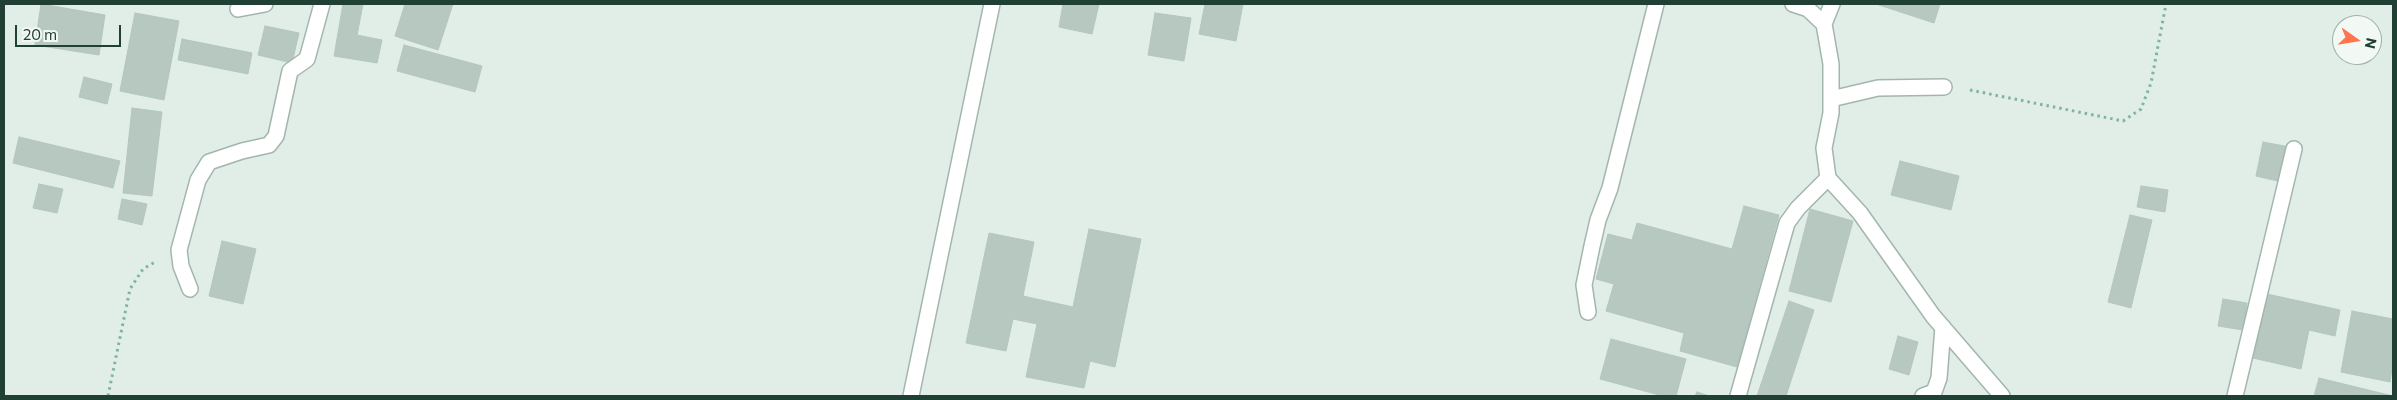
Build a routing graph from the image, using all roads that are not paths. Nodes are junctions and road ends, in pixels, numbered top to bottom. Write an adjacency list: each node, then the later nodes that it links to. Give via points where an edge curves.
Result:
1 (265, 4): 7 (street)
2 (322, 4): 13 (street, via 307,59 290,71 276,136 269,145 209,162 198,180 179,248 181,266)
3 (992, 4): 16 (street)
4 (1656, 4): 14 (street, via 1610,188 1592,246 1584,285)
5 (1793, 4): 8 (street, via 1808,9)
6 (1832, 4): 8 (street)
7 (238, 9)
8 (1824, 24): 10 (street, via 1831,64)
9 (1944, 87): 10 (street, via 1878,88)
10 (1831, 99): 12 (street, via 1824,148)
11 (2294, 149): 20 (street)
12 (1828, 178): 15 (street, via 1860,213); 17 (street, via 1787,223)
13 (190, 288)
14 (1588, 312)
15 (1943, 327): 18 (street, via 1940,378 1934,392); 19 (street)
16 (911, 396)
17 (1738, 396)
18 (1923, 396)
19 (2002, 396)
20 (2235, 396)

